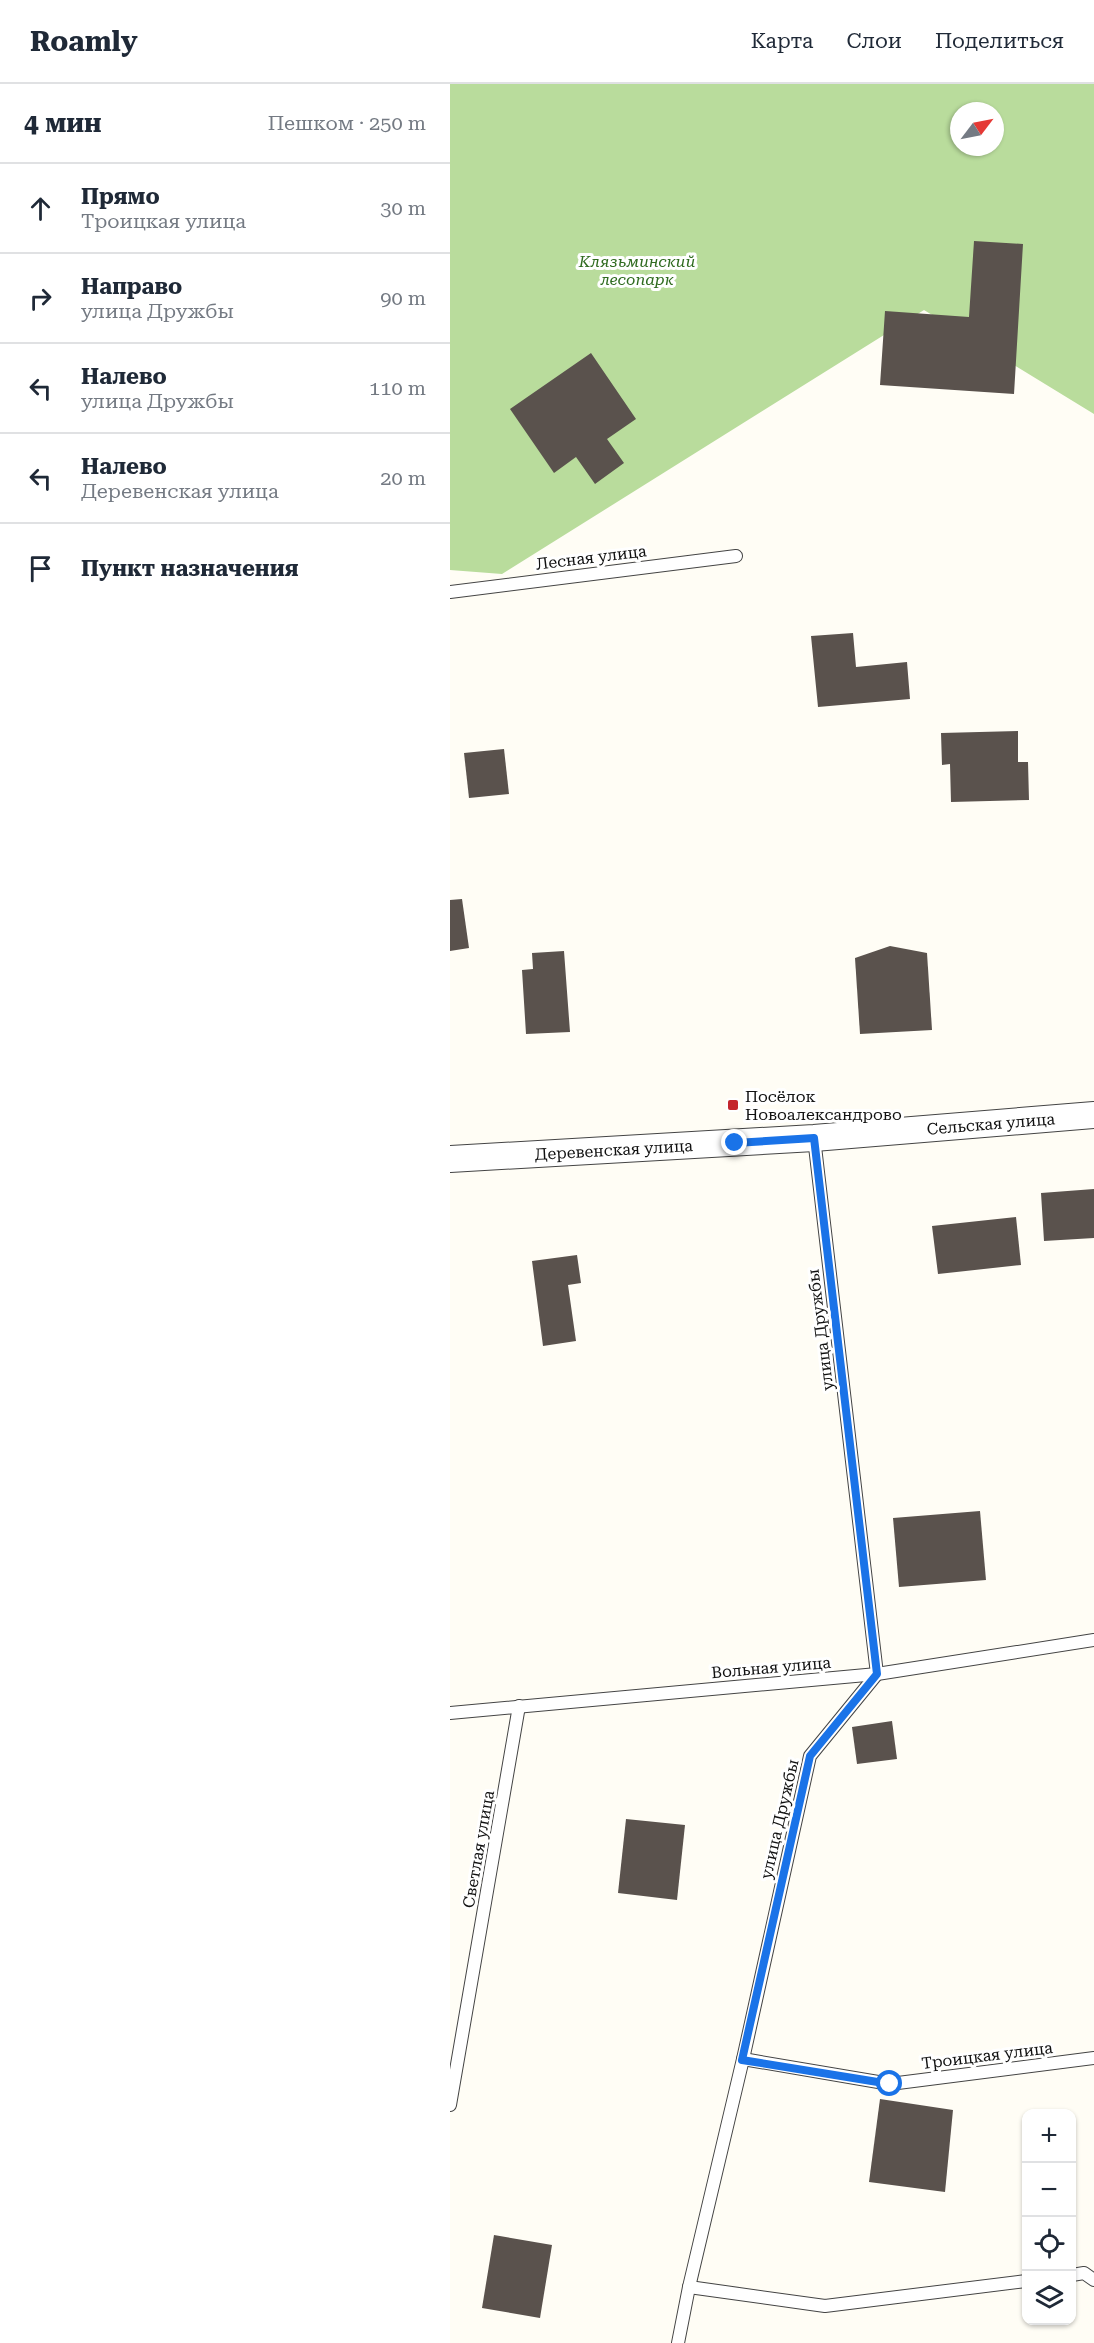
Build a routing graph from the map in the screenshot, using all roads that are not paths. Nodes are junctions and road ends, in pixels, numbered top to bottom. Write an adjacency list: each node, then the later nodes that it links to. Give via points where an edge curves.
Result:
1 (736, 556): 2 (lane, Лесная улица)
2 (450, 592)
3 (1094, 1115): 4 (street, Сельская улица)
4 (814, 1138): 5 (street, Деревенская улица); 7 (lane, улица Дружбы)
5 (450, 1159)
6 (1094, 1640): 7 (lane, Вольная улица)
7 (877, 1674): 8 (lane, Вольная улица); 11 (lane, улица Дружбы, via 810,1756)
8 (519, 1706): 9 (lane, Вольная улица); 12 (lane, Светлая улица)
9 (450, 1713)
10 (1094, 2058): 11 (lane, Троицкая улица, via 890,2084)
11 (742, 2060): 16 (lane, улица Дружбы)
12 (450, 2105)
13 (1076, 2274): 14 (lane, via 1084,2273)
14 (1094, 2280)
15 (1022, 2281): 16 (lane, via 825,2306)
16 (689, 2287): 17 (lane, улица Дружбы)
17 (678, 2343)

